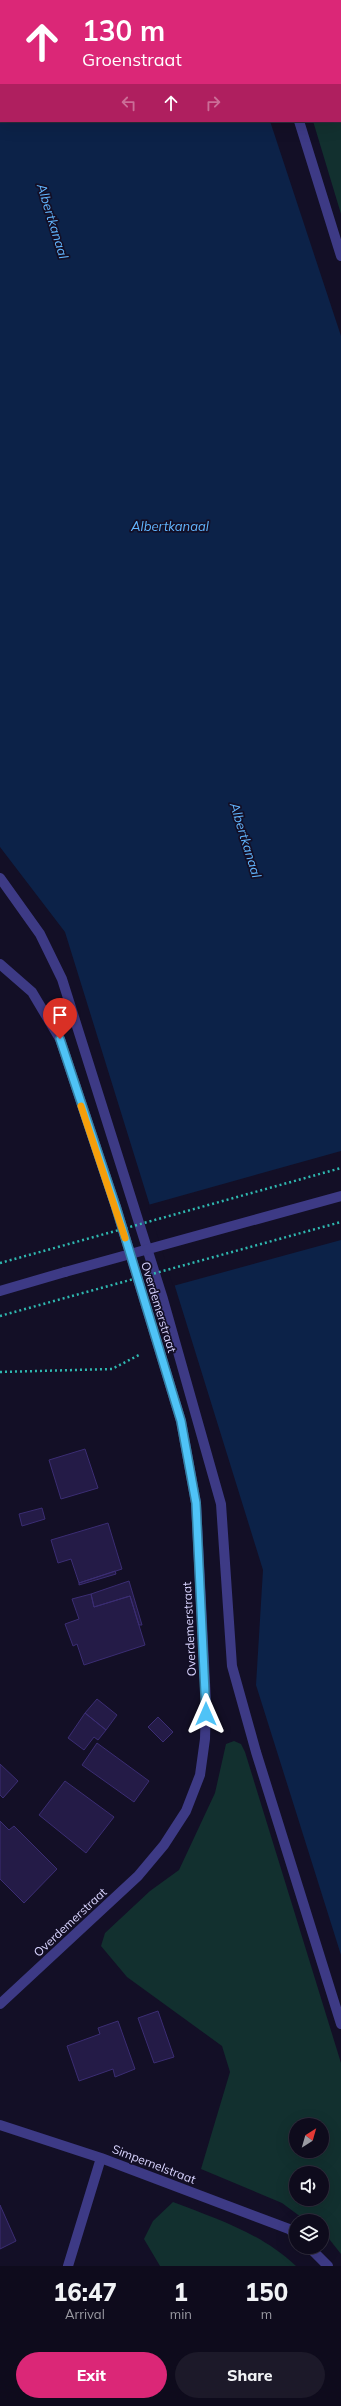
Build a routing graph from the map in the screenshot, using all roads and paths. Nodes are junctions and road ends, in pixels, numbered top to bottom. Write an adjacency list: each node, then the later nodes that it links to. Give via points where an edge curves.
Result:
1 (299, 122): 2 (street)
2 (341, 256)
3 (0, 878): 14 (street, via 40,934 62,979 163,1299 221,1504 232,1666 256,1752)
4 (0, 964): 13 (street, Overdemerstraat, via 32,992 60,1039 116,1207 181,1421 196,1503 204,1656 205,1739 200,1775 186,1811 164,1845 138,1876)
5 (341, 1168): 8 (path, bridge)
6 (341, 1196): 9 (street, Overdemerstraat, bridge)
7 (341, 1222): 10 (path, bridge)
8 (0, 1263)
9 (0, 1291)
10 (0, 1316)
11 (112, 1369): 12 (path)
12 (0, 1372)
13 (0, 2004)
14 (341, 2024)
15 (0, 2125): 16 (street, Simpernelstraat)
16 (101, 2158): 17 (street, Simpernelstraat); 19 (street)
17 (289, 2230)
18 (316, 2254): 20 (street)
19 (68, 2266)
20 (328, 2266)

